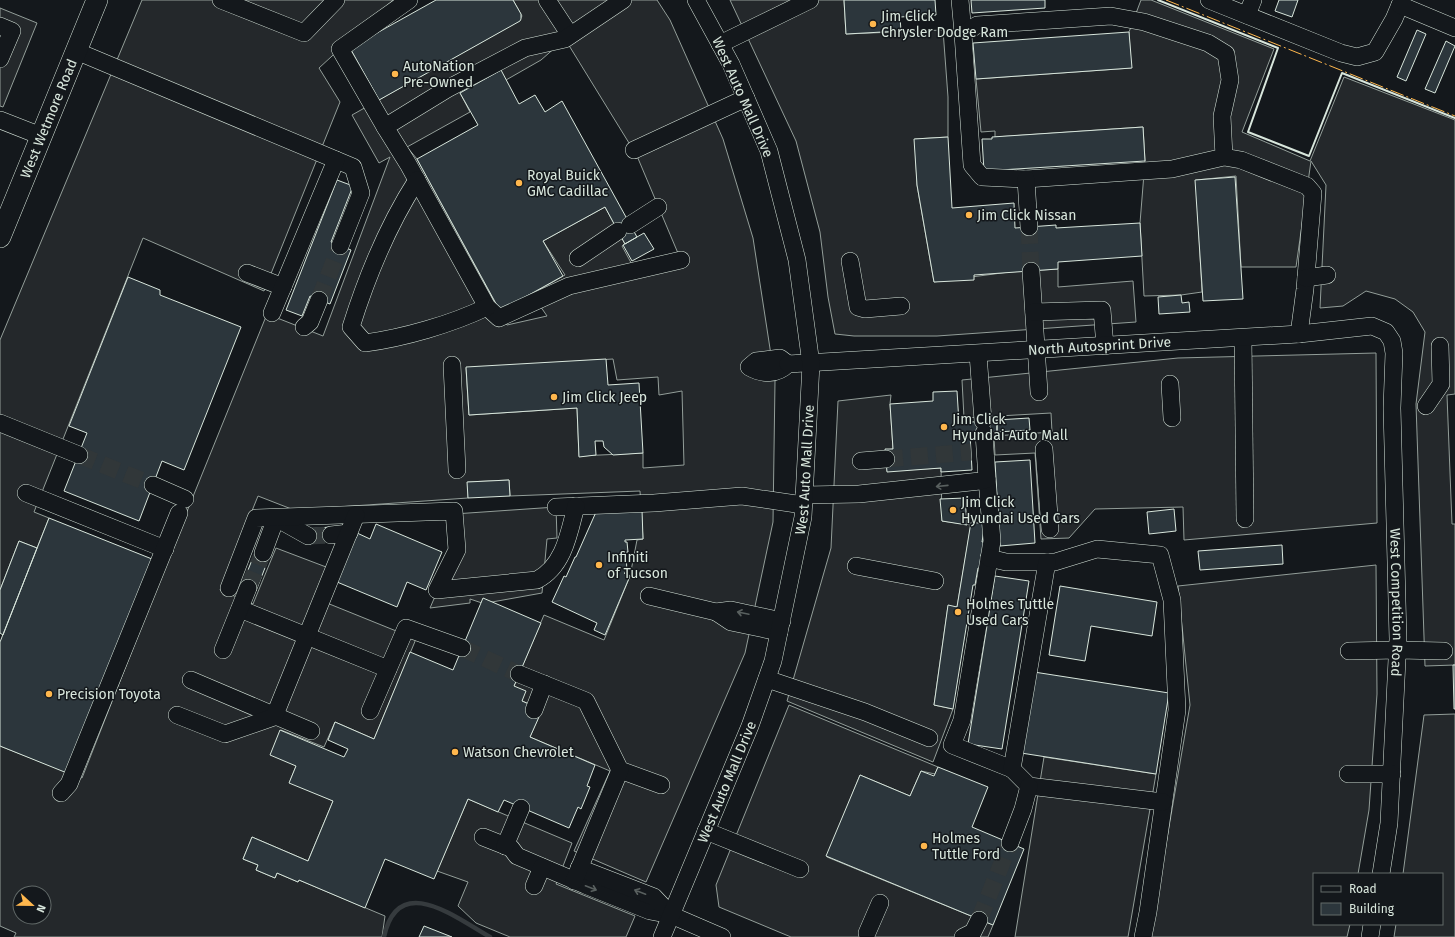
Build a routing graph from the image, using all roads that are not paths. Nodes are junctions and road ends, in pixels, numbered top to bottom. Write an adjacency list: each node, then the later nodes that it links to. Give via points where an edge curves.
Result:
1 (97, 0): 18 (main road, West Wetmore Road)
2 (221, 0): 3 (street, via 304,33)
3 (336, 0)
4 (409, 0): 22 (street, via 340,49)
5 (547, 0): 16 (street)
6 (623, 0): 16 (street)
7 (696, 0): 17 (street, West Auto Mall Drive)
8 (810, 0): 17 (street)
9 (960, 0): 15 (street)
10 (1209, 0): 12 (street)
11 (1401, 2): 12 (street, via 1375,52 1357,57 1280,29); 14 (street)
12 (1250, 8)
13 (0, 26): 19 (street, via 12,30)
14 (1455, 28)
15 (963, 34): 25 (street, via 977,25 1111,16 1144,22 1208,43 1226,54 1230,80 1222,116); 27 (street, via 972,165 982,177)
16 (570, 35): 22 (street, via 564,39 525,48 447,89)
17 (720, 44): 20 (street, West Auto Mall Drive)
18 (76, 51): 23 (main road, West Wetmore Road); 26 (street)
19 (0, 59)
20 (746, 98): 24 (street); 55 (street, West Auto Mall Drive, via 769,152 797,260)
21 (0, 120): 23 (street)
22 (385, 127): 28 (street)
23 (41, 136): 31 (main road, West Wetmore Road)
24 (634, 150)
25 (1224, 157): 27 (street, via 1172,169); 39 (street, via 1241,160 1307,186 1313,193)
26 (336, 160): 32 (street, via 353,167 361,193); 40 (street)
27 (1026, 179): 30 (street)
28 (417, 180): 44 (street); 44 (street, via 400,206 362,293 352,328 365,343 385,340)
29 (658, 207): 33 (street)
30 (1029, 227)
31 (0, 237)
32 (340, 246)
33 (578, 258)
34 (681, 260): 44 (street, via 569,286 499,318)
35 (850, 261): 42 (street, via 858,307 866,309)
36 (1031, 271): 43 (street)
37 (248, 273): 40 (street)
38 (1327, 275): 39 (street)
39 (1306, 278): 48 (street)
40 (283, 287): 45 (street)
41 (319, 300): 46 (street, via 310,322)
42 (901, 306)
43 (1033, 306): 50 (street, via 1102,310); 52 (street)
44 (487, 308)
45 (272, 313)
46 (304, 327)
47 (1386, 332): 48 (street, North Autosprint Drive, via 1372,326); 94 (street, West Competition Road, via 1392,341 1394,353 1392,408)
48 (1299, 334): 49 (street, North Autosprint Drive)
49 (1242, 338): 50 (street, North Autosprint Drive); 75 (street)
50 (1105, 346): 52 (street, North Autosprint Drive)
51 (1440, 346): 59 (street, via 1441,384)
52 (1036, 350): 53 (street, North Autosprint Drive); 58 (street)
53 (978, 354): 55 (street, North Autosprint Drive); 67 (street, via 984,427 978,451)
54 (788, 364): 55 (street, North Autosprint Drive)
55 (811, 364): 70 (street, West Auto Mall Drive)
56 (452, 365): 66 (street)
57 (1170, 384): 60 (street)
58 (1039, 392)
59 (1426, 406)
60 (1172, 418)
61 (0, 422): 63 (street)
62 (1044, 449): 76 (street)
63 (79, 454)
64 (886, 459): 65 (street)
65 (861, 461)
66 (457, 470)
67 (984, 480): 70 (street, one-way to 70); 82 (street, via 992,541)
68 (153, 485): 80 (street, via 182,506)
69 (26, 493): 80 (street)
70 (803, 500): 71 (street, via 742,496); 90 (street, West Auto Mall Drive, via 802,517)
71 (576, 506): 72 (street); 73 (street, via 564,548 558,561 545,576 537,580 437,590 457,550 454,511)
72 (556, 507)
73 (356, 515): 74 (street); 77 (street)
74 (276, 518): 79 (street); 81 (street); 86 (street, via 256,518)
75 (1245, 519)
76 (1050, 530)
77 (349, 533): 78 (street); 91 (street)
78 (331, 535)
79 (308, 536)
80 (165, 549): 114 (street, via 69,784)
81 (263, 552)
82 (989, 558): 83 (street, via 1006,562); 108 (street, via 962,720 952,745)
83 (1047, 562): 108 (street); 115 (street, via 1055,562 1097,549 1160,555 1172,600 1177,710)
84 (856, 566): 85 (street)
85 (936, 581)
86 (229, 588)
87 (248, 588): 89 (street)
88 (649, 596): 90 (street, via 716,612 731,622)
89 (240, 609): 91 (street); 93 (street)
90 (780, 626): 99 (street, West Auto Mall Drive)
91 (307, 636): 97 (street); 105 (street)
92 (462, 648): 97 (street, via 406,628)
93 (223, 650)
94 (1398, 650): 95 (street); 96 (street); 111 (street, West Competition Road)
95 (1349, 651)
96 (1444, 651)
97 (388, 669): 103 (street)
98 (519, 674): 101 (street)
99 (767, 679): 107 (street, via 865,712); 117 (street, West Auto Mall Drive)
100 (191, 680): 105 (street)
101 (544, 684): 102 (street); 109 (street, via 586,701)
102 (534, 710)
103 (370, 711)
104 (177, 715): 105 (street, via 224,734)
105 (274, 717): 106 (street)
106 (311, 731)
107 (930, 738)
108 (1012, 769): 113 (street)
109 (620, 770): 112 (street); 120 (street)
110 (1348, 774): 111 (street)
111 (1392, 774): 124 (street, West Competition Road, via 1389,823)
112 (661, 785)
113 (1029, 786): 115 (street); 119 (street, via 1024,809)
114 (61, 793)
115 (1163, 802): 136 (street)
116 (521, 808): 121 (street)
117 (706, 831): 123 (street); 129 (street, West Auto Mall Drive)
118 (483, 837): 121 (street)
119 (1010, 843)
120 (589, 847): 125 (street); 126 (street, via 590,858 596,867)
121 (513, 849): 122 (street)
122 (542, 867): 125 (street); 127 (street)
123 (800, 869)
124 (1381, 873)
125 (577, 875): 126 (street); 129 (street, one-way to 129, via 650,911)
126 (615, 882): 129 (street, one-way to 126, via 654,898)
127 (534, 886)
128 (880, 904): 132 (street)
129 (671, 915): 133 (street, West Auto Mall Drive); 134 (street)
130 (979, 920): 135 (street, via 973,932)
131 (1372, 925): 137 (street)
132 (867, 933)
133 (662, 937)
134 (722, 937)
135 (963, 937)
136 (1143, 937)
137 (1370, 937)

